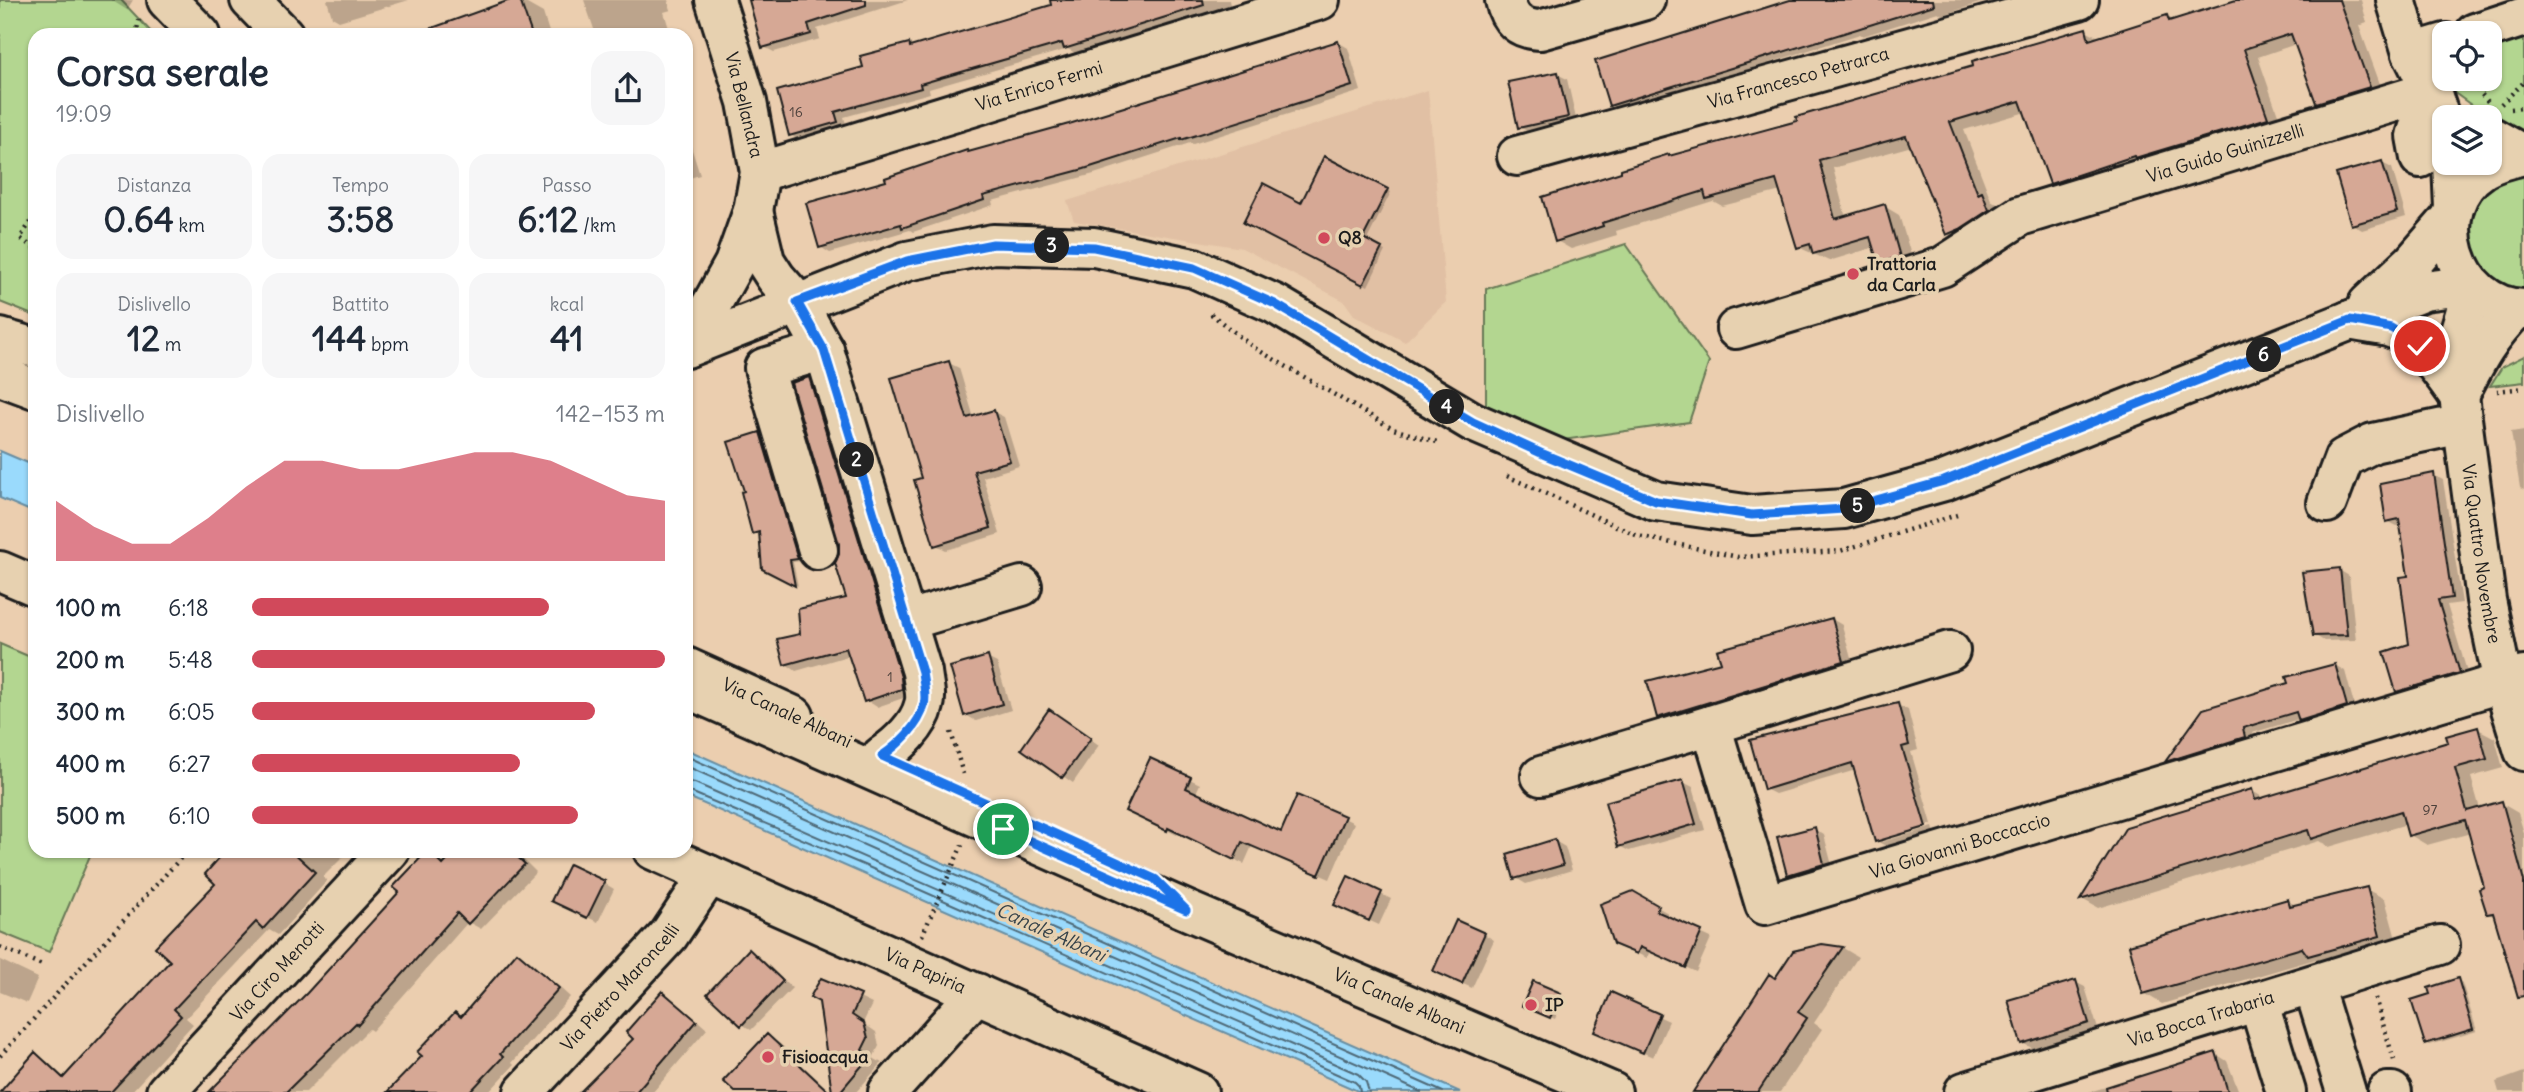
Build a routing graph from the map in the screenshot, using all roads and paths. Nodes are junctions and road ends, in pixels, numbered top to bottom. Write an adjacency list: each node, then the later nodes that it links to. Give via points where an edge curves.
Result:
1 (167, 0): 11 (main road)
2 (250, 0): 12 (main road)
3 (715, 0): 22 (main road, Via Bellandra, via 747,102)
4 (1320, 0): 22 (main road, Via Enrico Fermi)
5 (1505, 0): 6 (main road, via 1524,29 1540,30)
6 (1645, 0)
7 (2079, 0): 21 (main road, Via Francesco Petrarca)
8 (2396, 0): 13 (main road)
9 (2524, 17): 10 (main road)
10 (2502, 24)
11 (194, 28)
12 (277, 28)
13 (2428, 48): 15 (main road)
14 (2524, 82): 16 (path, via 2495,110)
15 (2431, 91): 17 (main road); 18 (main road); 33 (main road, Via Guido Guinizzelli, via 2020,216 1942,267)
16 (2478, 91)
17 (2433, 105)
18 (2448, 105)
19 (2502, 143): 20 (main road)
20 (2524, 155): 25 (main road, via 2481,171 2465,187)
21 (1517, 156)
22 (760, 172): 24 (main road, Via Bellandra)
23 (2444, 175): 25 (main road)
24 (753, 211): 29 (main road, Via Bellandra, via 765,261); 34 (main road, Via Bellandra, via 734,264)
25 (2453, 213): 28 (main road, via 2451,242 2457,265); 32 (main road, via 2413,262)
26 (28, 226): 27 (path, via 20,238)
27 (28, 243)
28 (2472, 286): 30 (main road, via 2493,301); 32 (main road, via 2424,291); 41 (main road, Via Quattro Novembre, via 2455,359)
29 (797, 302): 32 (main road, via 907,261 993,244 1094,247 1194,268 1275,304 1473,422 1543,454 1656,501 1752,515 1844,509 1944,481); 36 (main road); 38 (main road, Via Bellandra)
30 (2520, 309): 41 (main road, via 2481,350)
31 (1208, 312): 42 (path, via 1253,347 1393,429)
32 (2350, 320): 41 (main road, via 2391,328 2420,346 2440,370)
33 (1736, 330)
34 (693, 336)
35 (0, 338): 37 (main road)
36 (693, 345)
37 (28, 346)
38 (824, 350): 46 (main road, via 764,368); 50 (main road, Via Bellandra)
39 (0, 376): 40 (main road)
40 (28, 386)
41 (2460, 410): 44 (main road, via 2344,458); 53 (main road, Via Quattro Novembre, via 2486,600)
42 (1439, 442)
43 (1504, 475): 45 (path, via 1639,537 1738,557 1840,551)
44 (2327, 503)
45 (1967, 510)
46 (818, 551)
47 (0, 572): 48 (main road)
48 (28, 583)
49 (1022, 586): 50 (main road)
50 (906, 621): 58 (main road, Via Bellandra, via 922,672 925,704 896,746)
51 (1950, 651): 55 (main road)
52 (693, 670): 58 (main road, Via Canale Albani)
53 (2514, 680): 55 (main road, Via Giovanni Boccaccio, via 1765,905); 57 (main road, Via Quattro Novembre)
54 (693, 691): 66 (main road, Via Canale Albani)
55 (1711, 724): 59 (main road)
56 (948, 725): 60 (path)
57 (2524, 751)
58 (882, 756): 60 (main road, Via Canale Albani)
59 (1541, 776)
60 (969, 795): 66 (main road, Via Canale Albani, via 1155,879)
61 (966, 836): 67 (path)
62 (181, 858): 77 (path)
63 (383, 858): 78 (main road, Via Ciro Menotti)
64 (670, 858): 65 (main road, Via Papiria)
65 (709, 876): 73 (main road, Via Papiria); 79 (main road, Via Pietro Maroncelli, via 668,935)
66 (1186, 910): 82 (main road, Via Canale Albani)
67 (921, 937)
68 (2440, 945): 71 (main road, Via Bocca Trabaria)
69 (0, 947): 70 (path)
70 (42, 965)
71 (2366, 968): 72 (main road, Via Bocca Trabaria); 86 (path, via 2396,1066)
72 (2313, 985): 74 (main road, Via Bocca Trabaria); 75 (main road)
73 (977, 993): 80 (main road); 81 (main road, Via Papiria)
74 (2258, 1001): 76 (main road); 83 (main road, Via Bocca Trabaria)
75 (2328, 1032): 76 (main road); 85 (main road)
76 (2273, 1049): 84 (main road)
77 (0, 1056)
78 (166, 1092)
79 (524, 1092)
80 (888, 1092)
81 (1198, 1092)
82 (1612, 1092)
83 (1964, 1092)
84 (2286, 1092)
85 (2346, 1092)
86 (2390, 1092)

